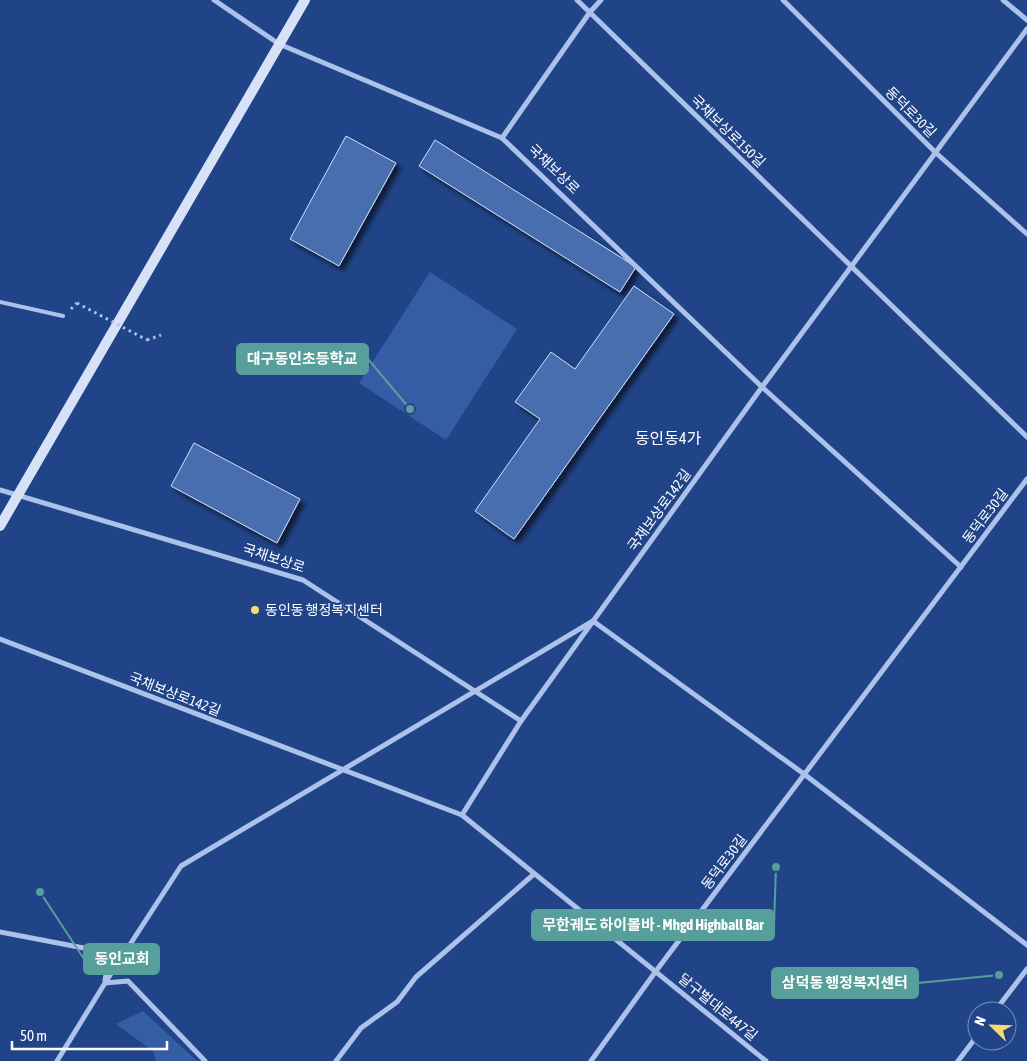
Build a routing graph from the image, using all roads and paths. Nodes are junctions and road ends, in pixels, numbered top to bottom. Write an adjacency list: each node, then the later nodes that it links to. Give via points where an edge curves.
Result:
1 (214, 0): 10 (street, 국채보상로)
2 (304, 0): 10 (main road)
3 (576, 0): 7 (street, 국채보상로150길)
4 (601, 0): 7 (street)
5 (784, 0): 12 (street, 동덕로30길)
6 (1003, 0): 8 (street)
7 (590, 12): 11 (street); 14 (street, 국채보상로150길)
8 (1027, 20)
9 (1027, 29): 12 (street)
10 (279, 44): 11 (street, 국채보상로); 23 (main road)
11 (502, 138): 19 (street, 국채보상로)
12 (935, 152): 13 (street, 동덕로30길); 14 (street)
13 (1027, 234)
14 (851, 266): 19 (street); 20 (street, 국채보상로150길)
15 (0, 302): 17 (lane)
16 (77, 303): 18 (path, bridge, via 147,340)
17 (63, 316)
18 (161, 335)
19 (762, 387): 25 (street); 26 (street, 국채보상로142길)
20 (1027, 437)
21 (1027, 479): 25 (street, 동덕로30길)
22 (0, 490): 23 (street, 국채보상로)
23 (18, 496): 24 (main road); 28 (street, 국채보상로, via 302,580)
24 (0, 526)
25 (961, 567): 31 (street, 동덕로30길)
26 (592, 621): 28 (street, 국채보상로142길); 29 (street, 국채보상로142길); 31 (street)
27 (0, 640): 30 (street, 국채보상로142길)
28 (475, 691): 29 (street, 국채보상로); 30 (street, 국채보상로142길)
29 (521, 720): 32 (street, 국채보상로142길)
30 (342, 770): 32 (street, 국채보상로142길); 38 (street, 국채보상로142길, via 181,866)
31 (804, 774): 35 (street); 37 (street, 동덕로30길)
32 (462, 815): 33 (street, 국채보상로142길)
33 (534, 874): 37 (street, 국채보상로142길); 43 (street, via 416,977 397,1002 361,1028)
34 (0, 932): 38 (street, via 110,953)
35 (1027, 945)
36 (1027, 969): 39 (street)
37 (656, 971): 44 (street, 동덕로30길); 45 (street, 달구벌대로447길)
38 (105, 983): 41 (street, 국채보상로142길); 42 (street, via 128,981)
39 (1003, 1001)
40 (967, 1049): 46 (street)
41 (58, 1061)
42 (205, 1061)
43 (336, 1061)
44 (591, 1061)
45 (766, 1061)
46 (958, 1061)

